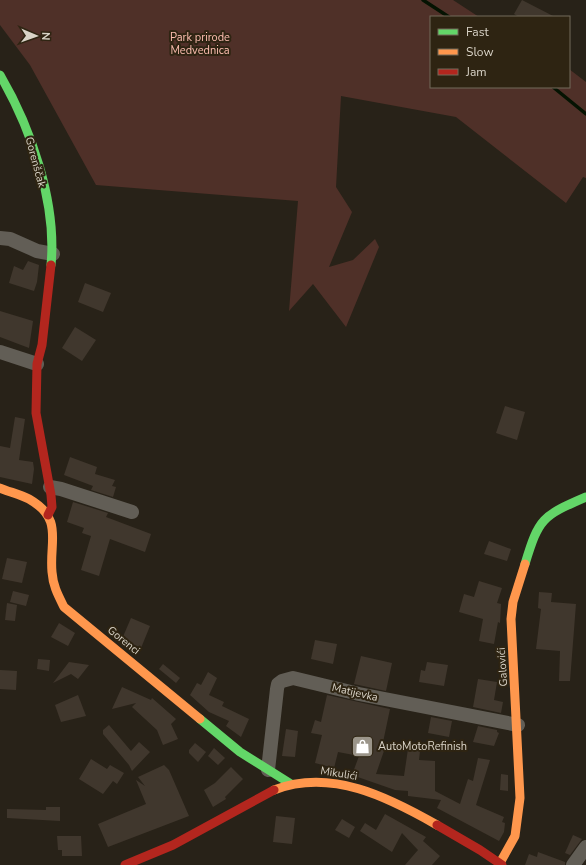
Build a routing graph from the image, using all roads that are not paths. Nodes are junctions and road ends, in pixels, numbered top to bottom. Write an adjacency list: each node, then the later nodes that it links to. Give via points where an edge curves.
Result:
1 (0, 76): 3 (street, Gorenščak, via 15,101 32,141 49,210)
2 (0, 238): 3 (street)
3 (53, 254): 5 (street, Gorenščak)
4 (0, 352): 5 (street)
5 (38, 364): 6 (street, Gorenščak, via 37,422)
6 (50, 487): 9 (street); 10 (street, Gorenščak, via 52,507)
7 (0, 488): 10 (street, via 28,499 42,507)
8 (586, 497): 11 (street, Galovići, via 553,511 542,521 534,533 521,575 511,619)
9 (132, 512)
10 (48, 515): 12 (street, Gorenci, via 53,523 54,534 52,581 56,595 64,607 144,671 203,723)
11 (518, 725): 12 (street, Matijevka, via 287,678 278,684); 15 (street, Galovići, via 518,817 515,836)
12 (268, 770): 13 (street, Gorenci)
13 (292, 784): 15 (street, Mikulići, via 306,781 322,782 372,792 428,819); 16 (street, Mikulići, via 275,790 167,847)
14 (586, 847): 17 (street)
15 (501, 864)
16 (125, 865)
17 (573, 865)

